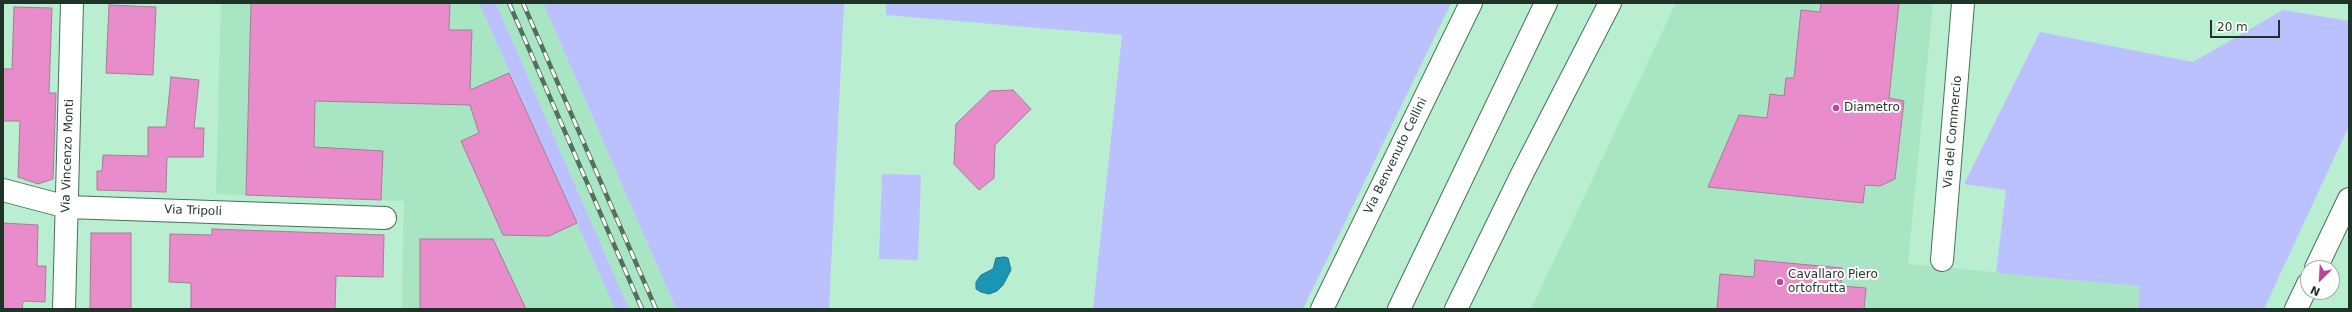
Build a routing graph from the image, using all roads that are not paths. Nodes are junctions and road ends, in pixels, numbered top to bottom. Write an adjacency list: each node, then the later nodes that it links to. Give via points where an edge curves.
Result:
1 (72, 3): 8 (main road, Via Vincenzo Monti)
2 (1471, 3): 13 (main road, Via Benvenuto Cellini)
3 (1546, 3): 14 (main road)
4 (1610, 3): 15 (main road)
5 (1963, 3): 10 (main road, Via del Commercio)
6 (3, 190): 8 (main road, Via Tripoli)
7 (2349, 199): 11 (main road)
8 (67, 207): 9 (main road, Via Tripoli); 12 (main road, Via Vincenzo Monti)
9 (386, 218)
10 (1942, 260)
11 (2320, 260)
12 (64, 309)
13 (1322, 309)
14 (1399, 309)
15 (1456, 309)

